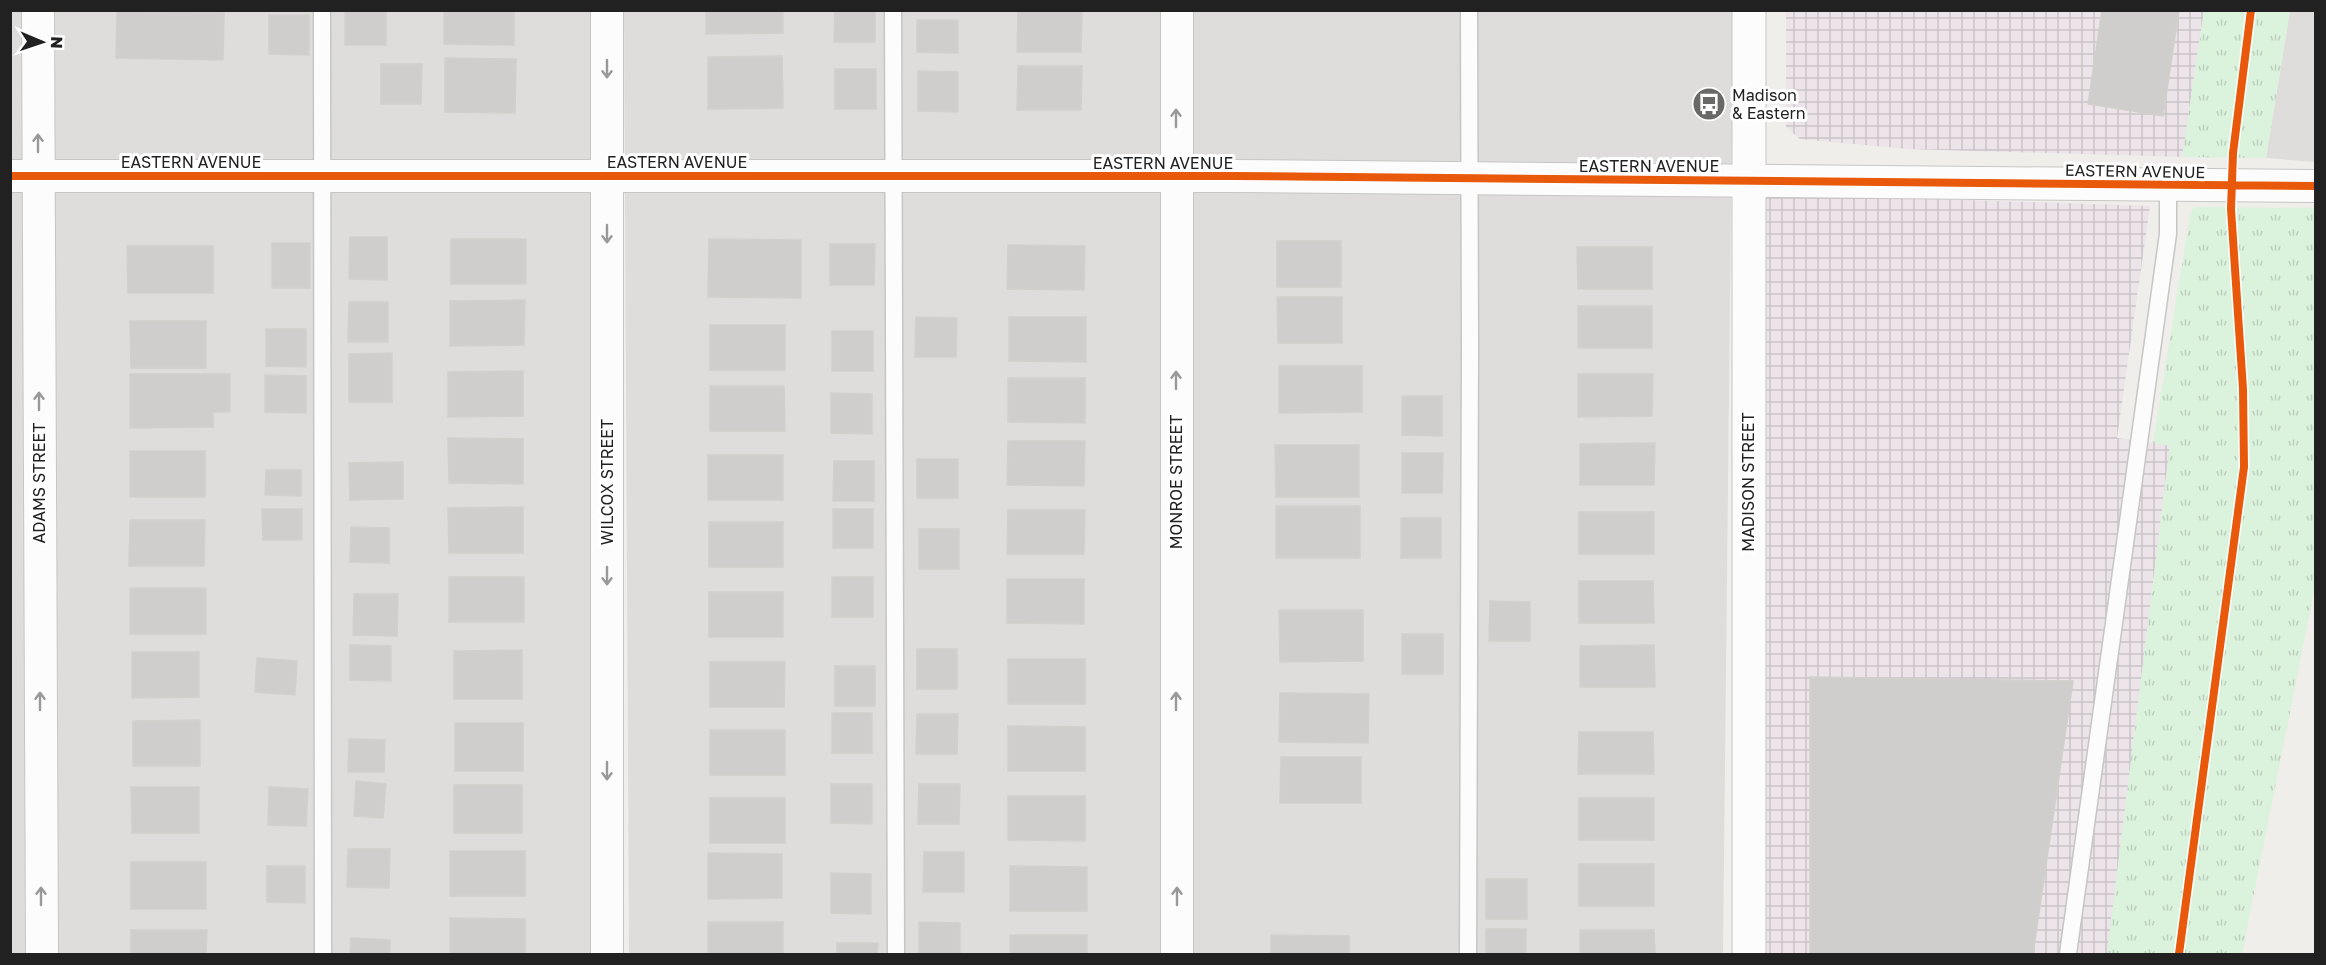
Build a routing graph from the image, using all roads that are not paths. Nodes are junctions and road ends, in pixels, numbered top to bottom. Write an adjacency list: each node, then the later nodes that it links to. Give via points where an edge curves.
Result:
1 (38, 10): 8 (street, ADAMS STREET, one-way to 1)
2 (322, 10): 9 (lane)
3 (607, 10): 10 (street, WILCOX STREET, one-way to 10)
4 (893, 10): 11 (lane)
5 (1177, 10): 12 (street, MONROE STREET, one-way to 5)
6 (1469, 10): 13 (lane)
7 (1749, 10): 14 (street, MADISON STREET)
8 (24, 176): 9 (street, EASTERN AVENUE); 17 (street, ADAMS STREET, one-way to 8)
9 (321, 176): 10 (street, EASTERN AVENUE); 18 (lane)
10 (607, 176): 11 (street, EASTERN AVENUE); 19 (street, WILCOX STREET, one-way to 19)
11 (892, 176): 12 (street, EASTERN AVENUE); 20 (lane)
12 (1176, 176): 13 (street, EASTERN AVENUE); 21 (street, MONROE STREET, one-way to 12)
13 (1470, 178): 14 (street, EASTERN AVENUE); 22 (lane)
14 (1748, 180): 15 (street, EASTERN AVENUE); 23 (street, MADISON STREET)
15 (2168, 184): 16 (street, EASTERN AVENUE); 24 (lane, via 2168,234)
16 (2316, 186)
17 (42, 954)
18 (323, 954)
19 (607, 954)
20 (896, 954)
21 (1177, 954)
22 (1468, 954)
23 (1749, 954)
24 (2068, 954)

